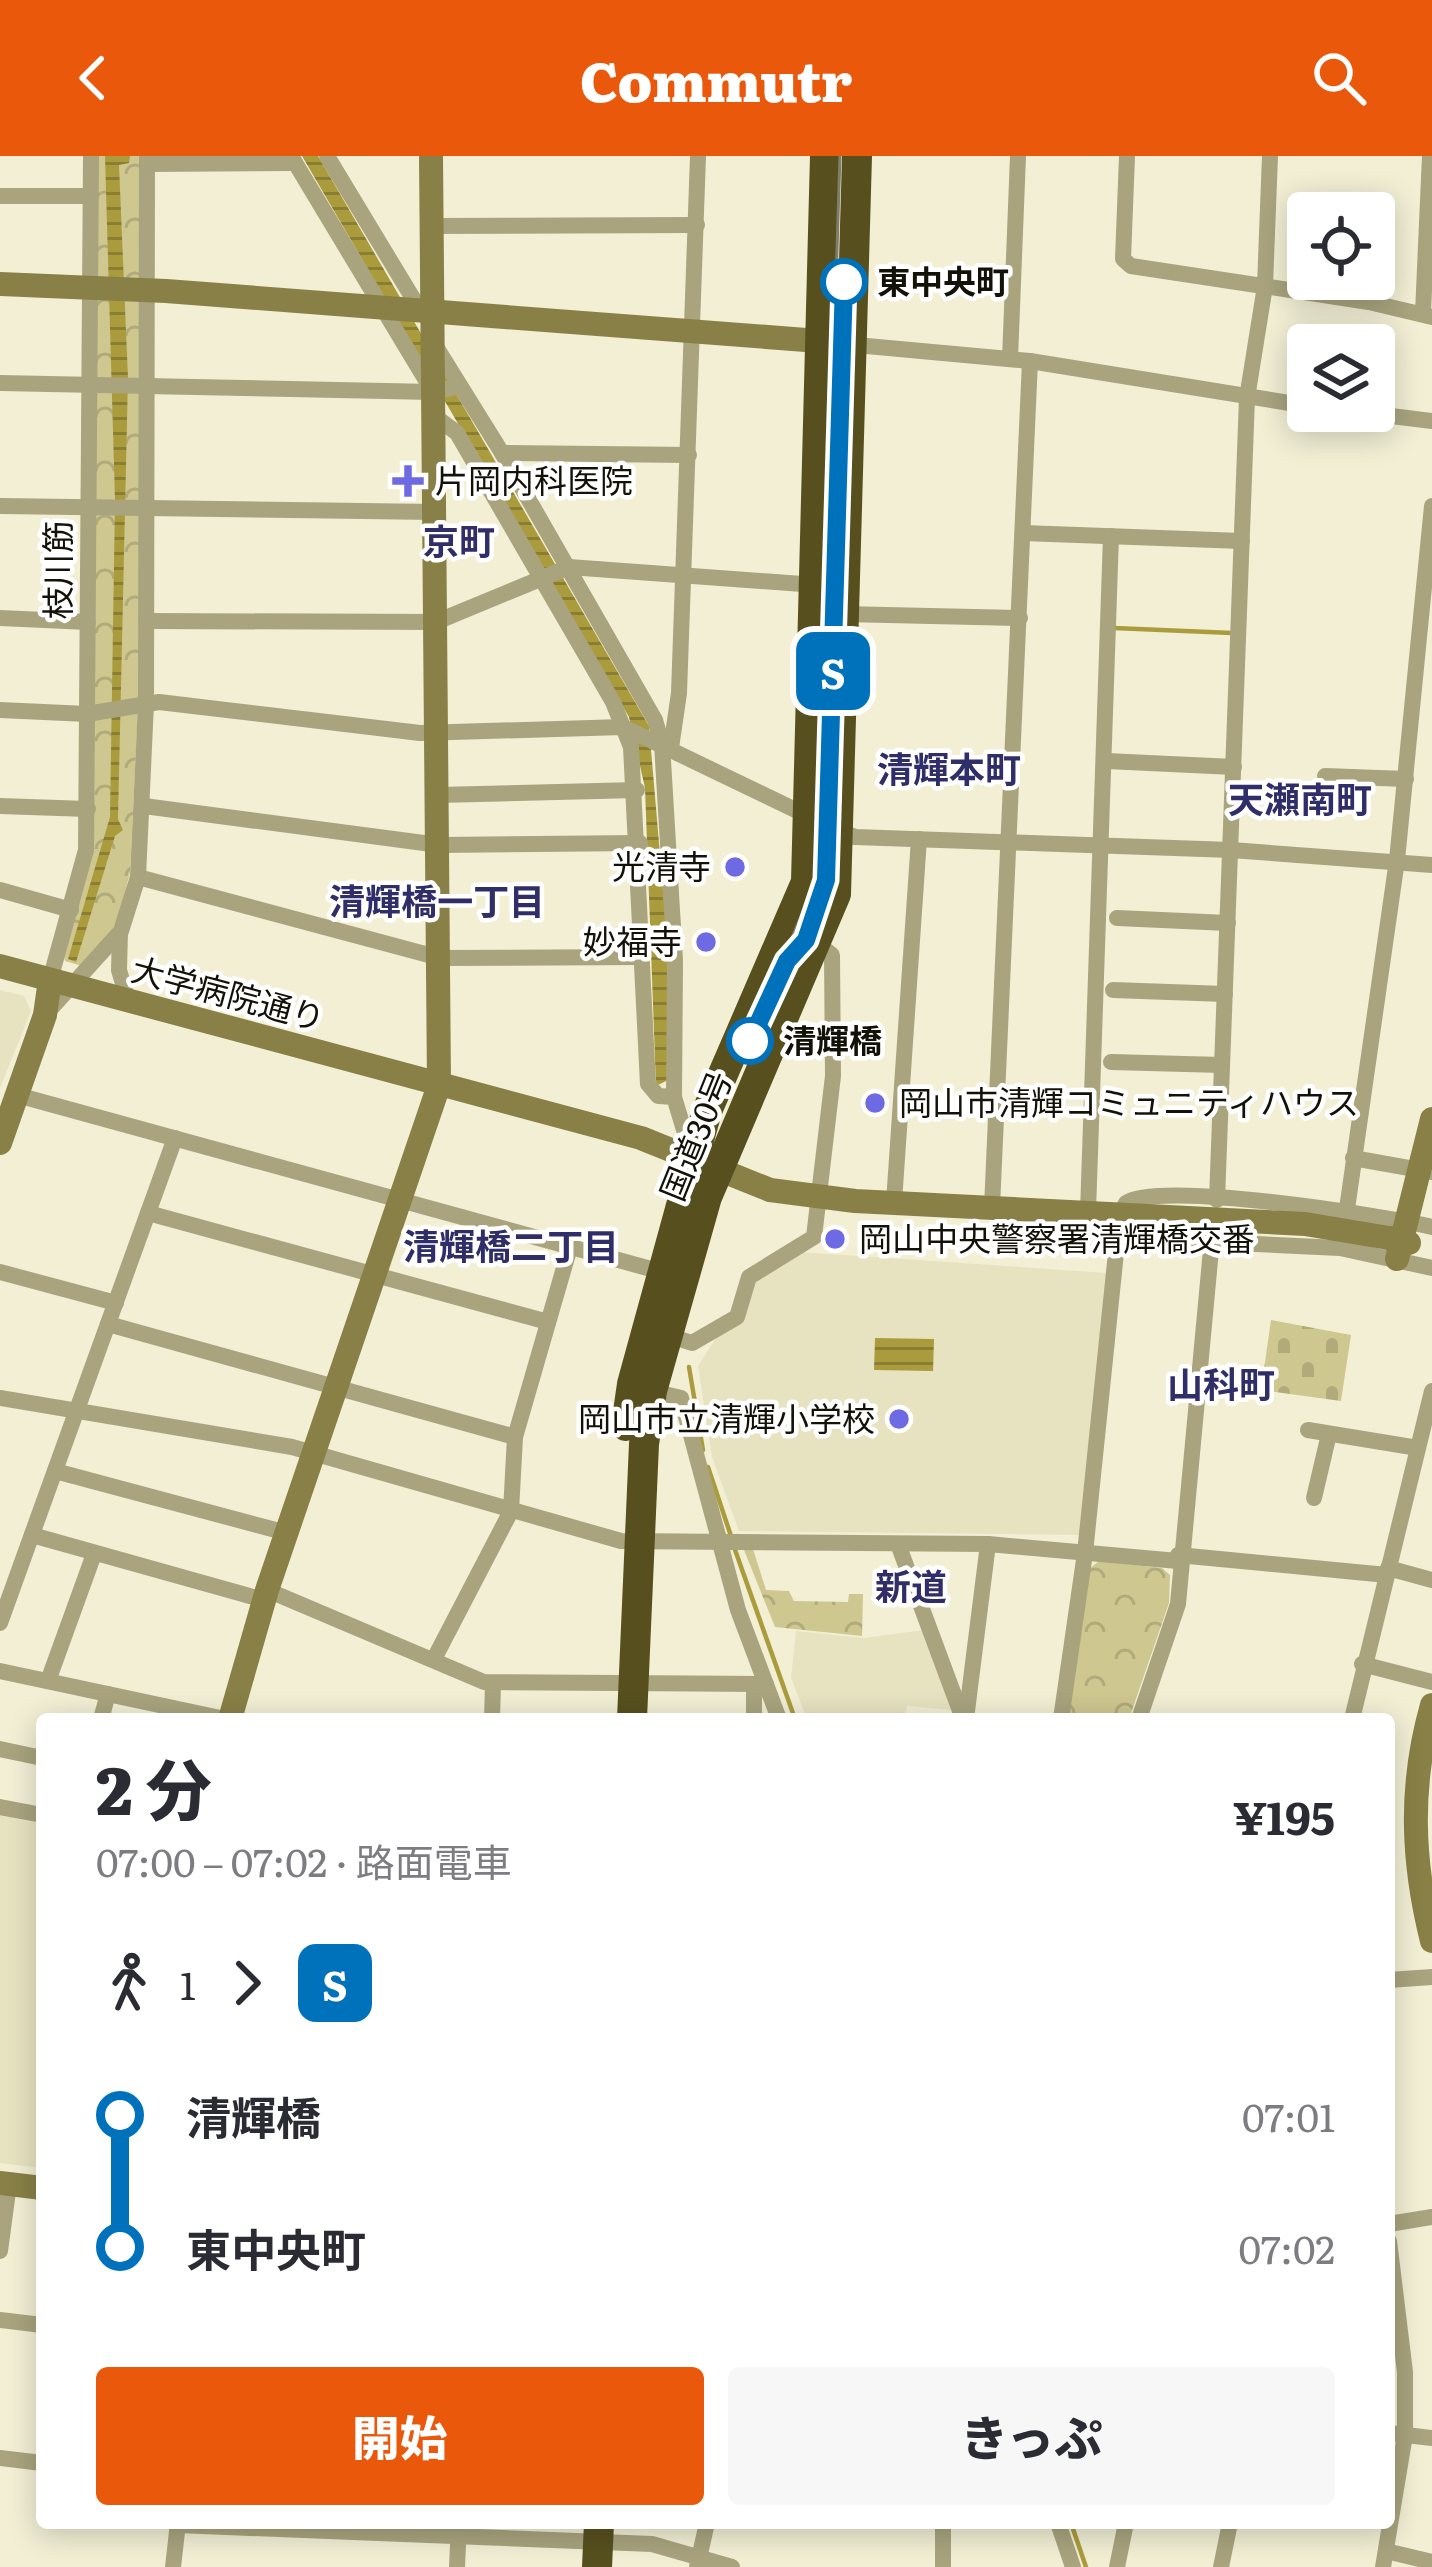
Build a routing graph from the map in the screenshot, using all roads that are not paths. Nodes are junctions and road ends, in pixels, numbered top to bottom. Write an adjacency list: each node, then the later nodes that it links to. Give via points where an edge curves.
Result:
1 (91, 156): 14 (street, 枝川筋)
2 (327, 156): 22 (street)
3 (431, 156): 16 (street)
4 (698, 156): 15 (street)
5 (825, 156): 25 (highway, 国道30号)
6 (857, 156): 26 (highway, 国道30号)
7 (1018, 156): 27 (street)
8 (1126, 156): 19 (street, via 1123,259)
9 (1270, 156): 19 (street)
10 (1430, 156): 17 (street)
11 (147, 160): 12 (street); 20 (street)
12 (293, 160): 21 (street)
13 (0, 196): 14 (street)
14 (91, 196): 20 (street, 枝川筋)
15 (697, 225): 16 (street); 24 (street)
16 (432, 226): 22 (street)
17 (1428, 273): 23 (street)
18 (0, 284): 20 (street)
19 (1265, 286): 23 (street); 33 (street)
20 (117, 289): 21 (street); 30 (street, 枝川筋); 31 (street)
21 (381, 307): 22 (street); 32 (street)
22 (421, 310): 24 (street); 32 (street)
23 (1427, 315)
24 (694, 333): 25 (street); 38 (street)
25 (819, 341): 26 (street); 49 (highway, 国道30号)
26 (852, 345): 27 (street); 51 (highway, 国道30号)
27 (1010, 359): 28 (street)
28 (1030, 361): 33 (street); 44 (street)
29 (0, 383): 30 (street)
30 (88, 385): 31 (street); 41 (street, 枝川筋)
31 (138, 386): 32 (street); 42 (street)
32 (441, 392): 37 (street); 43 (street); 47 (street, via 457,433)
33 (1247, 398): 34 (street); 46 (street)
34 (1287, 403)
35 (1395, 416): 36 (street)
36 (1432, 421)
37 (502, 452): 38 (street); 47 (street)
38 (689, 455): 48 (street)
39 (0, 506): 41 (street)
40 (1432, 506): 50 (street)
41 (88, 510): 42 (street); 55 (street, 枝川筋)
42 (138, 511): 43 (street); 54 (street)
43 (434, 512): 56 (street)
44 (1023, 533): 45 (street); 53 (street)
45 (1111, 536): 46 (street); 63 (street)
46 (1242, 542): 64 (street)
47 (556, 574): 48 (street); 56 (street); 60 (street); 62 (street, via 655,720)
48 (684, 574): 49 (street); 62 (street)
49 (816, 585): 72 (highway, 国道30号)
50 (1428, 604): 66 (street)
51 (844, 614): 53 (street); 73 (highway, 国道30号)
52 (0, 618): 55 (street)
53 (1020, 618): 75 (street)
54 (146, 621): 56 (street); 57 (street)
55 (88, 622): 59 (street, 枝川筋)
56 (436, 622): 61 (street)
57 (146, 704): 59 (street); 61 (street); 70 (street)
58 (0, 710): 59 (street)
59 (87, 714): 71 (street, 枝川筋)
60 (626, 728): 61 (street); 62 (street); 67 (street)
61 (437, 734): 68 (street)
62 (662, 744): 72 (street); 100 (street)
63 (1106, 761): 64 (street); 78 (street)
64 (1234, 767): 79 (street)
65 (1325, 776): 66 (street)
66 (1406, 779): 80 (street)
67 (637, 790): 68 (street); 76 (street)
68 (438, 794): 77 (street)
69 (0, 806): 71 (street)
70 (144, 806): 77 (street); 82 (street)
71 (88, 809): 84 (street, 枝川筋)
72 (810, 817): 73 (street); 105 (highway, 国道30号, via 802,897 707,1111)
73 (840, 831): 74 (street); 88 (highway, 国道30号, via 836,894)
74 (919, 839): 75 (street); 110 (street)
75 (1010, 842): 78 (street); 111 (street)
76 (640, 844): 77 (street); 89 (street)
77 (439, 845): 90 (street)
78 (1102, 845): 79 (street); 114 (street)
79 (1231, 850): 80 (street); 86 (street)
80 (1397, 860): 81 (street); 104 (street)
81 (1432, 865)
82 (138, 877): 87 (street); 90 (street)
83 (0, 890): 84 (street)
84 (71, 910): 92 (street, 枝川筋)
85 (1117, 918): 86 (street)
86 (1228, 923): 94 (street)
87 (121, 931): 92 (street); 95 (street)
88 (817, 943): 105 (highway, 国道30号); 107 (street, via 832,955 833,1076)
89 (642, 957): 90 (street); 100 (street, via 648,1084 658,1096)
90 (440, 958): 98 (street)
91 (0, 966): 92 (street, 大学病院通り)
92 (62, 983): 95 (street, 大学病院通り); 99 (street)
93 (1113, 990): 94 (street)
94 (1225, 994): 97 (street)
95 (128, 1001): 98 (street, 大学病院通り)
96 (1112, 1062): 97 (street)
97 (1222, 1065): 109 (street)
98 (440, 1085): 105 (street, 大学病院通り, via 641,1138); 108 (street)
99 (17, 1094): 102 (street); 103 (street)
100 (674, 1096): 105 (street)
101 (1432, 1119): 106 (street)
102 (175, 1138): 108 (street); 113 (street)
103 (0, 1143)
104 (1353, 1158): 106 (street); 112 (street)
105 (705, 1165): 107 (street, 大学病院通り, via 751,1186); 122 (highway, 国道30号); 127 (highway, 国道30号)
106 (1425, 1171): 118 (street)
107 (817, 1197): 110 (street, 大学病院通り); 127 (street, via 814,1237 749,1276 736,1317 692,1343)
108 (402, 1200): 119 (street); 123 (street)
109 (1217, 1200): 112 (street); 115 (street, via 1131,1198)
110 (894, 1202): 111 (street, 大学病院通り)
111 (992, 1207): 114 (street, 大学病院通り)
112 (1347, 1209): 118 (street)
113 (148, 1213): 123 (street); 124 (street)
114 (1088, 1213): 115 (street, 大学病院通り)
115 (1120, 1214): 117 (street, via 1150,1239); 118 (street, 大学病院通り, via 1333,1226); 147 (street)
116 (1432, 1227): 118 (street)
117 (1212, 1239): 118 (street, via 1340,1248); 149 (street)
118 (1407, 1242): 120 (street)
119 (569, 1246): 122 (street); 125 (street)
120 (1432, 1268)
121 (0, 1272): 124 (street)
122 (662, 1272): 143 (highway, 国道30号, via 628,1410)
123 (376, 1275): 125 (street); 128 (street)
124 (116, 1303): 126 (street)
125 (548, 1322): 135 (street)
126 (108, 1324): 128 (street); 132 (street)
127 (668, 1335): 129 (highway, 国道30号)
128 (337, 1387): 135 (street); 137 (street)
129 (652, 1391): 143 (highway, 国道30号); 144 (street, via 681,1398)
130 (1432, 1391): 136 (street)
131 (0, 1398): 132 (street)
132 (76, 1411): 137 (street); 138 (street)
133 (1308, 1430): 134 (street)
134 (1329, 1434): 136 (street); 139 (street)
135 (515, 1437): 140 (street)
136 (1418, 1448): 150 (street)
137 (314, 1453): 140 (street); 141 (street)
138 (55, 1471): 141 (street); 142 (street)
139 (1314, 1498)
140 (511, 1510): 143 (street); 155 (street)
141 (287, 1533): 153 (street)
142 (32, 1535): 148 (street); 152 (street)
143 (630, 1542): 144 (street); 159 (highway, 国道30号)
144 (728, 1543): 145 (street); 162 (street)
145 (898, 1544): 146 (street); 165 (street)
146 (988, 1544): 147 (street); 165 (street)
147 (1085, 1553): 149 (street); 174 (street)
148 (94, 1554): 153 (street); 158 (street)
149 (1178, 1558): 150 (street); 175 (street, via 1178,1604)
150 (1388, 1572): 151 (street); 156 (street)
151 (1432, 1580)
152 (5, 1593): 154 (street)
153 (266, 1595): 155 (street); 168 (street)
154 (0, 1623)
155 (434, 1659): 161 (street)
156 (1362, 1664): 160 (street); 176 (street)
157 (0, 1671): 158 (street)
158 (48, 1681): 163 (street)
159 (624, 1682): 161 (street); 162 (street); 170 (highway, 国道30号); 171 (highway, 国道30号)
160 (1432, 1682)
161 (493, 1684): 169 (street)
162 (760, 1685): 172 (street); 173 (street)
163 (109, 1694): 166 (street); 167 (street)
164 (1432, 1705): 181 (street, via 1414,1810 1419,1892)
165 (962, 1712)
166 (103, 1713)
167 (199, 1713)
168 (229, 1713)
169 (492, 1713)
170 (616, 1713)
171 (631, 1713)
172 (755, 1713)
173 (776, 1713)
174 (1062, 1713)
175 (1141, 1713)
176 (1353, 1713)
177 (0, 1749): 178 (street)
178 (36, 1757)
179 (0, 1808): 180 (street)
180 (36, 1814)
181 (1432, 1942)
182 (1432, 1978): 183 (street)
183 (1395, 1980)
184 (4, 2183): 185 (street); 188 (street)
185 (36, 2187)
186 (1432, 2217): 187 (street)
187 (1395, 2223)
188 (0, 2251)
189 (1395, 2290): 192 (street, via 1405,2372)
190 (0, 2320): 191 (street)
191 (36, 2324)
192 (1397, 2434): 193 (street)
193 (1432, 2438)
194 (0, 2458): 195 (street)
195 (36, 2462)
196 (177, 2529): 209 (street)
197 (411, 2529): 204 (street)
198 (706, 2529): 208 (street)
199 (944, 2529): 212 (street)
200 (1060, 2529): 213 (street)
201 (1125, 2529): 214 (street)
202 (1230, 2529): 215 (street)
203 (1387, 2529): 206 (street)
204 (458, 2530): 205 (street); 210 (street)
205 (588, 2544): 208 (street, via 652,2544)
206 (1384, 2559): 207 (street)
207 (1432, 2561)
208 (699, 2562): 211 (street)
209 (173, 2567)
210 (457, 2567)
211 (732, 2567)
212 (943, 2567)
213 (1073, 2567)
214 (1117, 2567)
215 (1221, 2567)

